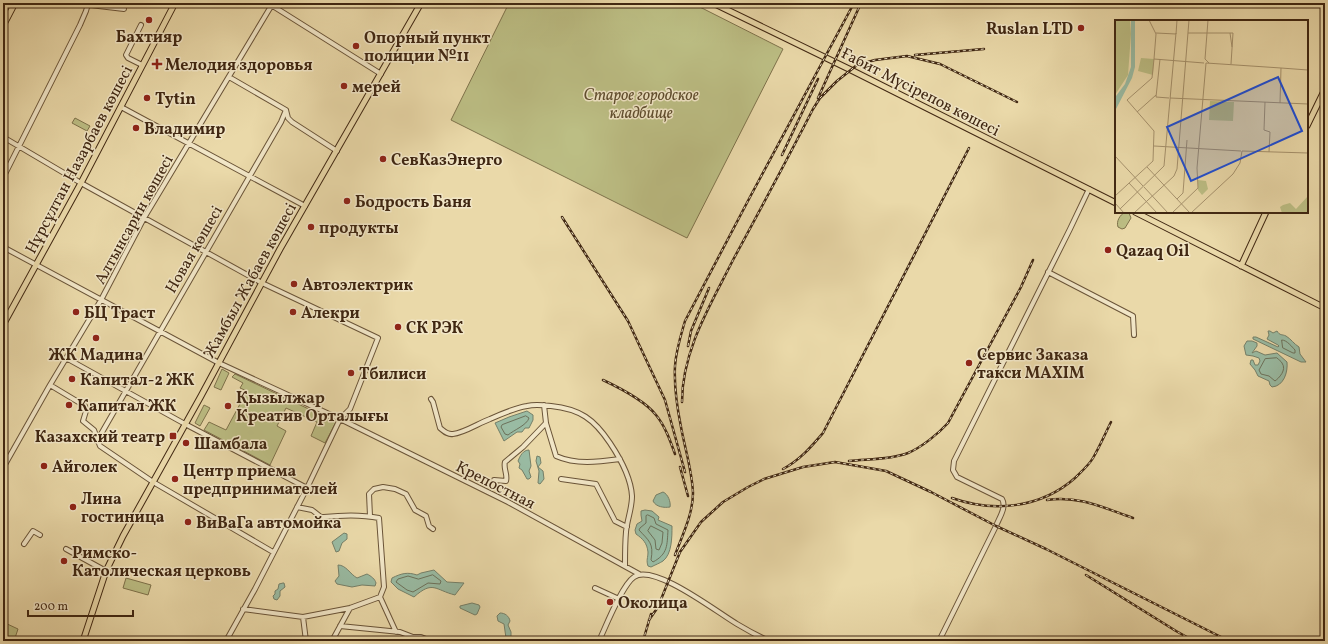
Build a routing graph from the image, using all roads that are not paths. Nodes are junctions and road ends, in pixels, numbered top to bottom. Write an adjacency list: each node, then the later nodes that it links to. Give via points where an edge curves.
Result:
1 (15, 3): 10 (main road)
2 (73, 3): 5 (street)
3 (175, 3): 11 (main road, Нұрсұлтан Назарбаев көшесі)
4 (713, 3): 25 (main road, Ғабит Мүсірепов көшесі)
5 (88, 4): 8 (street); 20 (street, via 80,26)
6 (271, 4): 12 (street); 13 (street, Алтынсарин көшесі)
7 (420, 4): 12 (main road, Жамбыл Жабаев көшесі)
8 (124, 9)
9 (141, 25): 11 (street, via 126,55)
10 (3, 26)
11 (142, 65): 15 (main road, Нұрсұлтан Назарбаев көшесі)
12 (381, 74): 21 (main road, Жамбыл Жабаев көшесі)
13 (229, 77): 16 (street); 19 (street, Алтынсарин көшесі)
14 (1325, 89): 17 (main road)
15 (120, 107): 19 (street); 24 (main road, Нұрсұлтан Назарбаев көшесі)
16 (286, 110): 21 (street, via 292,122); 22 (street, Новая көшесі)
17 (1308, 124)
18 (3, 137): 20 (street)
19 (189, 144): 22 (street); 30 (street, Алтынсарин көшесі)
20 (20, 146): 23 (street); 24 (street)
21 (337, 151): 27 (main road, Жамбыл Жабаев көшесі)
22 (249, 176): 27 (street); 32 (street, Новая көшесі)
23 (3, 178)
24 (81, 183): 30 (street); 33 (main road, Нұрсұлтан Назарбаев көшесі)
25 (1088, 189): 26 (main road, Ғабит Мүсірепов көшесі); 35 (street)
26 (1115, 202)
27 (305, 206): 36 (main road, Жамбыл Жабаев көшесі)
28 (1137, 213): 34 (main road)
29 (1266, 213): 34 (main road)
30 (144, 218): 32 (street); 37 (street, Алтынсарин көшесі)
31 (3, 247): 33 (street, Крепостная)
32 (205, 252): 36 (street); 40 (street, Новая көшесі)
33 (37, 265): 37 (street, Крепостная); 39 (main road, Нұрсұлтан Назарбаев көшесі)
34 (1241, 266): 38 (main road)
35 (1048, 272): 41 (street, via 1133,316); 84 (street, via 953,464 957,477 1002,500 1004,507)
36 (262, 283): 43 (main road, Жамбыл Жабаев көшесі); 48 (street, via 378,338 353,403)
37 (102, 300): 40 (street, Крепостная); 42 (street, Алтынсарин көшесі)
38 (1325, 308)
39 (3, 325)
40 (160, 331): 43 (street, Крепостная); 45 (street, Новая көшесі)
41 (1134, 335)
42 (66, 358): 44 (street, Алтынсарин көшесі); 45 (street)
43 (219, 363): 48 (street, Крепостная); 50 (main road, Жамбыл Жабаев көшесі)
44 (50, 385): 51 (street, via 85,406 83,421 93,428); 53 (street, Алтынсарин көшесі)
45 (126, 392): 50 (street); 51 (street, Новая көшесі)
46 (431, 399): 47 (street, via 440,428 450,434 526,406)
47 (544, 405): 49 (street); 52 (street, via 570,409 587,417)
48 (340, 419): 57 (street); 66 (street, Крепостная, via 508,502)
49 (546, 423): 52 (street, via 557,457 596,462); 55 (street, via 506,461 506,481)
50 (185, 424): 56 (main road, Жамбыл Жабаев көшесі); 57 (street)
51 (97, 441): 56 (street, via 100,446)
52 (620, 459): 60 (street, via 630,484 632,497)
53 (3, 468)
54 (561, 479): 60 (street, via 596,484 615,521)
55 (494, 480)
56 (153, 482): 65 (street); 67 (main road, Жамбыл Жабаев көшесі)
57 (307, 488): 58 (street)
58 (297, 507): 59 (street, via 312,510 321,517); 65 (street)
59 (370, 516): 61 (street, via 371,491 383,487 395,489 406,494 415,510 426,516 429,526); 70 (street, via 379,518 384,587)
60 (627, 527): 66 (street)
61 (433, 529)
62 (40, 535): 63 (street, via 33,531)
63 (24, 544)
64 (66, 549): 67 (street)
65 (273, 552): 73 (street)
66 (625, 566): 68 (street, Крепостная)
67 (106, 571): 77 (main road, Жамбыл Жабаев көшесі)
68 (639, 574): 71 (street, via 630,580); 83 (street, Крепостная, via 668,581)
69 (595, 588): 71 (street)
70 (380, 596): 72 (street); 76 (street)
71 (619, 599): 82 (street)
72 (350, 608): 74 (street); 75 (street)
73 (243, 609): 74 (street); 78 (street)
74 (303, 616): 79 (street)
75 (340, 626): 76 (street); 80 (street)
76 (396, 632): 81 (street)
77 (83, 641)
78 (226, 641)
79 (306, 641)
80 (332, 641)
81 (431, 641)
82 (599, 641)
83 (769, 641)
84 (939, 641)

